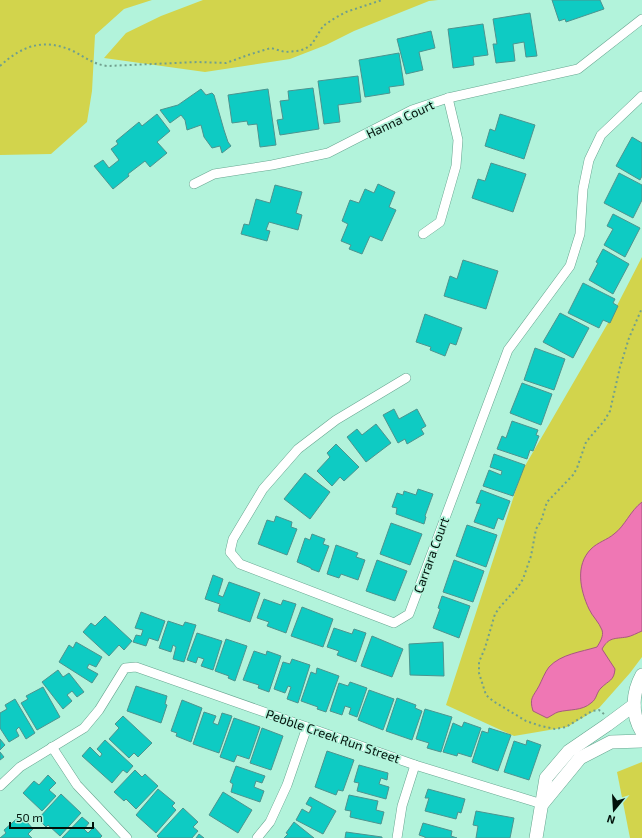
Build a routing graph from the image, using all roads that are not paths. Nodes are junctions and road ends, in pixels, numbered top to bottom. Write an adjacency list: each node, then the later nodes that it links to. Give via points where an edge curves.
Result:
1 (642, 19): 3 (street, Hanna Court, via 578,69)
2 (642, 96): 6 (street, Carrara Court, via 601,135 589,160 583,189 580,234 570,266 508,350 409,614 394,623 240,564 230,552 233,539 263,489 298,449 336,420)
3 (448, 98): 4 (street, Hanna Court, via 412,110 328,152 272,166 214,174); 5 (street, via 458,140 456,166 440,222)
4 (194, 184)
5 (424, 234)
6 (406, 378)
7 (642, 675): 8 (street, via 636,686)
8 (634, 705): 10 (street); 15 (street, via 569,751 546,778)
9 (307, 727): 12 (street, Pebble Creek Run Street, via 136,667 125,668 99,710 84,728); 13 (street, Pebble Creek Run Street); 17 (street, via 287,785 270,822)
10 (642, 732)
11 (642, 741): 15 (street, via 611,742 580,758)
12 (52, 747): 14 (street, via 20,767); 16 (street, via 77,785)
13 (415, 765): 15 (street, Pebble Creek Run Street); 18 (street, via 402,806)
14 (0, 786)
15 (542, 804): 19 (street)
16 (127, 838)
17 (257, 838)
18 (397, 838)
19 (536, 838)

